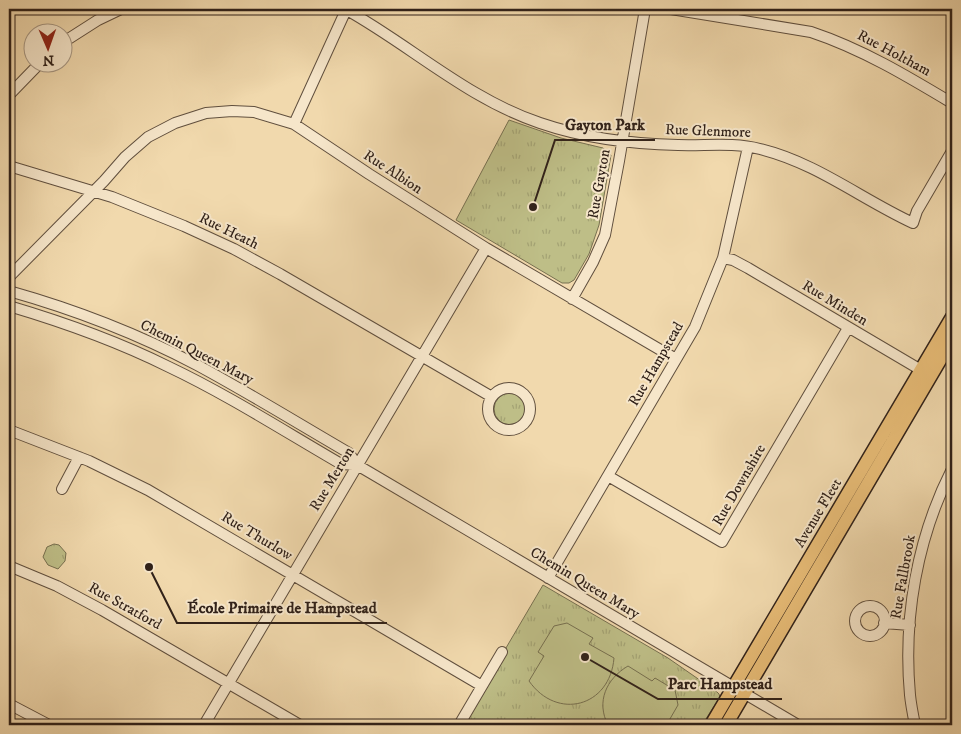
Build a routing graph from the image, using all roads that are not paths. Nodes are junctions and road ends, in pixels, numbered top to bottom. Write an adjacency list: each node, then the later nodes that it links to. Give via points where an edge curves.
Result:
1 (121, 9): 6 (street)
2 (345, 9): 10 (street); 11 (street, Rue Glenmore, via 513,112 556,128)
3 (645, 9): 11 (street, Rue Gayton)
4 (671, 9): 5 (street, Rue Holtham)
5 (716, 12): 9 (street, Rue Holtham, via 812,32 847,44)
6 (72, 36)
7 (31, 72): 8 (street)
8 (9, 95)
9 (952, 103)
10 (294, 124): 15 (street, Rue Albion, via 243,111 214,112 189,118 148,137); 16 (street, Rue Albion)
11 (622, 141): 12 (street, Rue Glenmore); 20 (street, Rue Gayton, via 604,235)
12 (748, 147): 13 (street, Rue Glenmore, via 776,153 816,169 913,223); 17 (street, Rue Hampstead)
13 (952, 151)
14 (9, 166): 15 (street, Rue Heath)
15 (93, 192): 18 (street, Rue Albion); 26 (street, Rue Heath, via 160,216 234,249)
16 (486, 248): 20 (street, Rue Albion); 26 (street, Rue Merton)
17 (723, 258): 23 (street, Rue Minden, via 748,268); 27 (street, Rue Hampstead, via 695,327)
18 (9, 277)
19 (9, 291): 25 (street, Chemin Queen Mary, via 96,321)
20 (572, 299): 27 (street, Rue Albion)
21 (9, 306): 28 (street, Chemin Queen Mary, via 98,336)
22 (952, 317): 29 (main road, Avenue Fleet)
23 (848, 328): 29 (street, Rue Minden); 35 (street, Rue Downshire, via 722,542)
24 (952, 340): 29 (main road, Avenue Fleet)
25 (175, 354): 28 (street); 33 (street, Chemin Queen Mary, via 349,453)
26 (421, 356): 30 (street, Rue Heath); 33 (street, Rue Merton)
27 (676, 359): 35 (street, Rue Hampstead)
28 (168, 366): 33 (street, Chemin Queen Mary, via 341,464)
29 (926, 373): 45 (main road, Avenue Fleet)
30 (492, 397): 30 (street, via 490,417 499,427 512,429 524,423 529,404 522,392 502,389)
31 (9, 430): 32 (street, Rue Thurlow)
32 (79, 457): 36 (street); 38 (street, Rue Thurlow, via 148,490)
33 (357, 465): 38 (street, Rue Merton); 39 (street, Chemin Queen Mary)
34 (952, 469): 41 (street, Rue Fallbrook, via 924,541 912,597)
35 (608, 476): 39 (street, Rue Hampstead)
36 (62, 489)
37 (9, 566): 43 (street, Rue Stratford, via 96,607)
38 (292, 575): 43 (street, Rue Merton); 44 (street, Rue Thurlow)
39 (548, 578): 45 (street, Chemin Queen Mary)
40 (884, 623): 41 (street)
41 (910, 625): 54 (street, Rue Fallbrook, via 909,674)
42 (502, 652): 44 (street)
43 (228, 684): 48 (street, Rue Merton); 49 (street, Rue Stratford)
44 (482, 686): 50 (street)
45 (739, 690): 51 (main road, Avenue Fleet); 52 (main road, Avenue Fleet); 53 (street, Chemin Queen Mary)
46 (9, 704): 47 (street)
47 (49, 725)
48 (204, 725)
49 (300, 725)
50 (459, 725)
51 (711, 725)
52 (726, 725)
53 (798, 725)
54 (915, 725)

